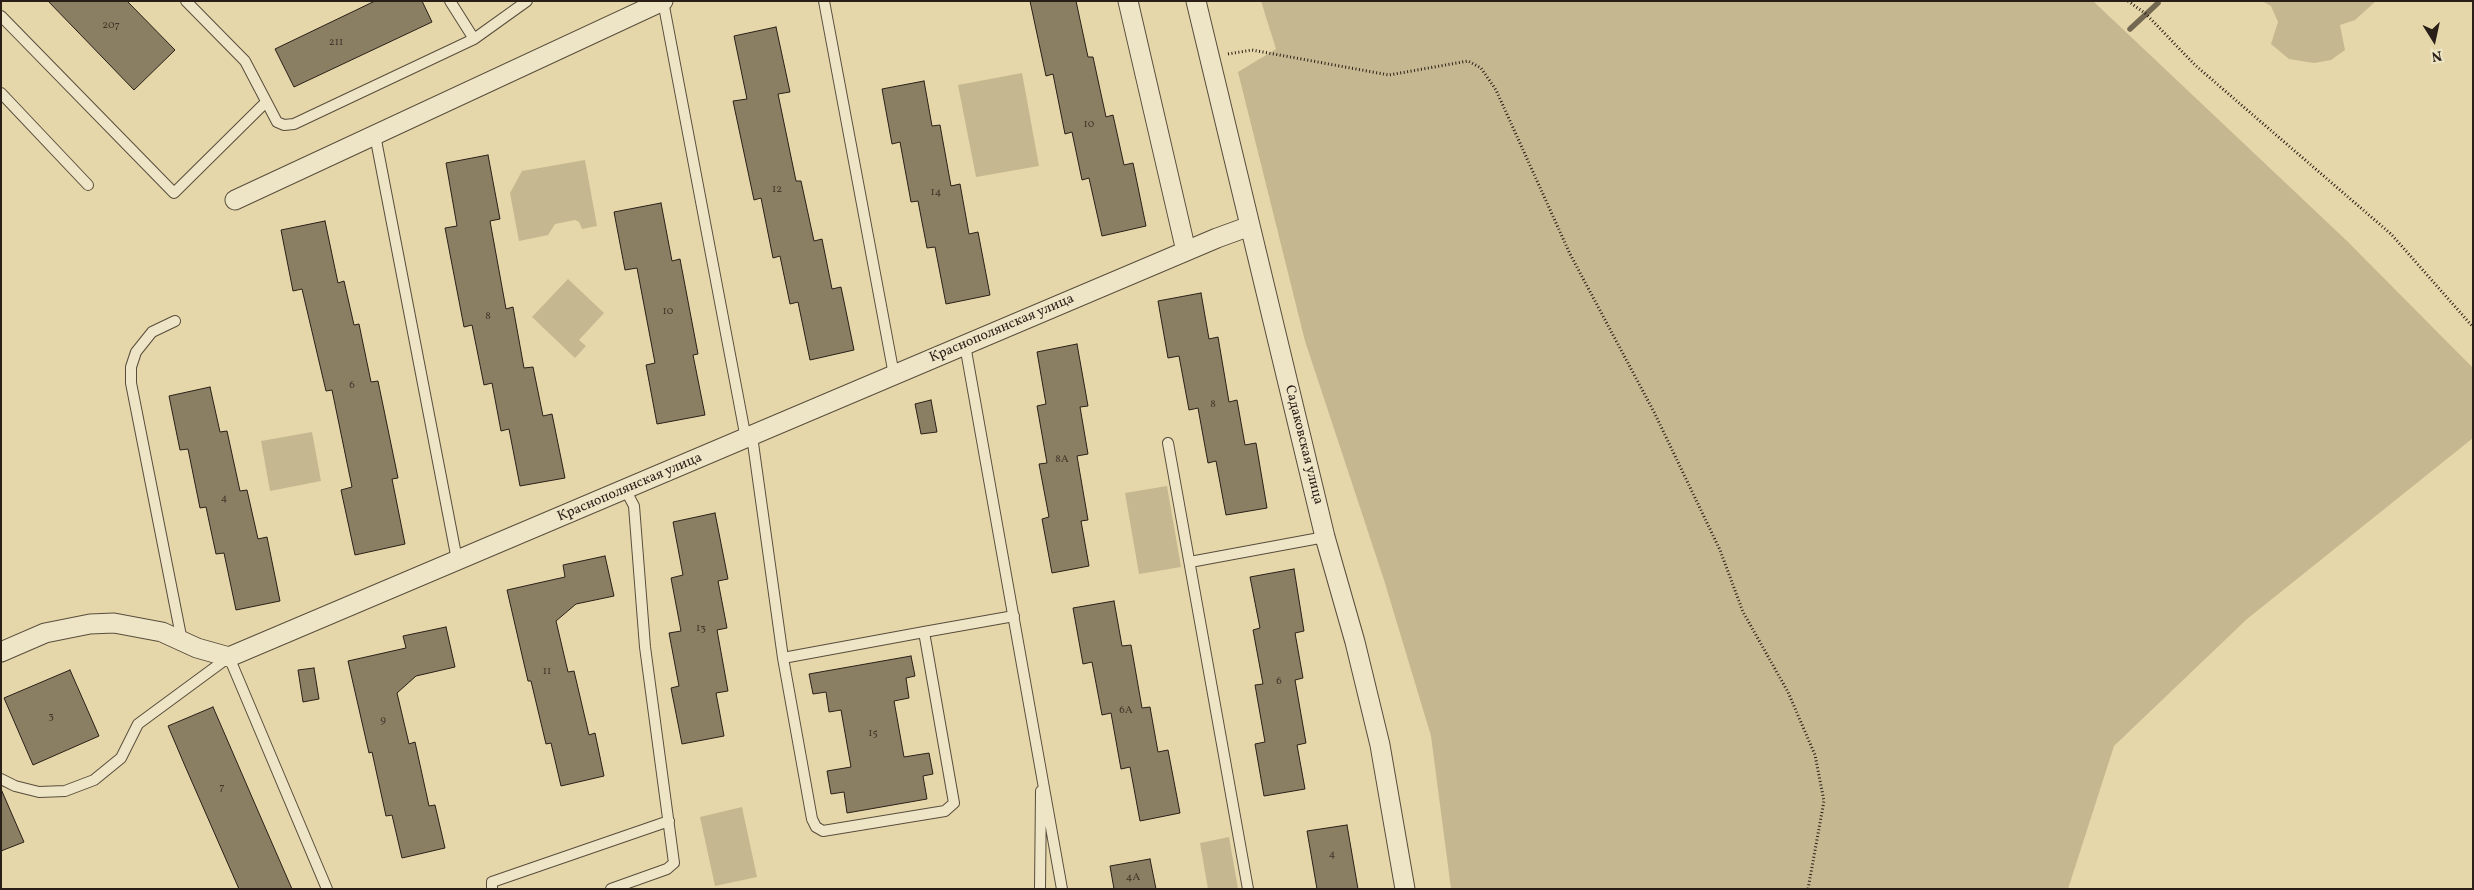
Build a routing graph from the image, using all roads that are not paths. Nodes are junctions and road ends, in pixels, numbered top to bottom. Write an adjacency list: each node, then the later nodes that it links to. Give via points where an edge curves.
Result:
1 (186, 1): 11 (lane, via 245,61)
2 (450, 1): 9 (lane)
3 (527, 1): 9 (lane)
4 (663, 1): 12 (street); 20 (lane)
5 (824, 1): 19 (lane)
6 (1128, 1): 16 (street)
7 (1196, 1): 15 (street, Садаковская улица)
8 (1, 16): 11 (lane, via 174,193)
9 (474, 39): 11 (lane, via 294,124 277,122)
10 (1, 94): 13 (lane)
11 (266, 102)
12 (375, 135): 14 (street); 24 (lane)
13 (88, 185)
14 (235, 200)
15 (1250, 226): 16 (street, Краснополянская улица); 23 (street, Садаковская улица)
16 (1186, 251): 18 (street, Краснополянская улица)
17 (175, 321): 28 (lane, via 152,332 136,352 130,383)
18 (965, 345): 19 (street, Краснополянская улица); 26 (lane)
19 (894, 375): 20 (street, Краснополянская улица)
20 (749, 438): 22 (street, Краснополянская улица); 31 (lane)
21 (1168, 443): 25 (lane)
22 (625, 489): 24 (street, Краснополянская улица); 34 (lane, via 634,506 645,647)
23 (1325, 537): 25 (lane); 41 (street, Садаковская улица, via 1380,745)
24 (457, 560): 30 (street, Краснополянская улица)
25 (1190, 562): 40 (lane)
26 (1014, 616): 27 (lane); 32 (lane)
27 (924, 632): 31 (lane); 31 (lane, via 954,803 945,811 831,831 816,827)
28 (182, 641): 29 (street, via 137,626 90,624 45,633); 30 (street)
29 (1, 652)
30 (229, 657): 33 (lane, via 138,724 121,758 94,780 65,791 39,792); 35 (lane)
31 (783, 658)
32 (1041, 768): 38 (lane); 39 (lane)
33 (1, 779)
34 (669, 821): 36 (lane, via 492,882); 37 (lane, via 672,867)
35 (328, 889)
36 (492, 889)
37 (610, 889)
38 (1040, 889)
39 (1062, 889)
40 (1248, 889)
41 (1405, 889)

